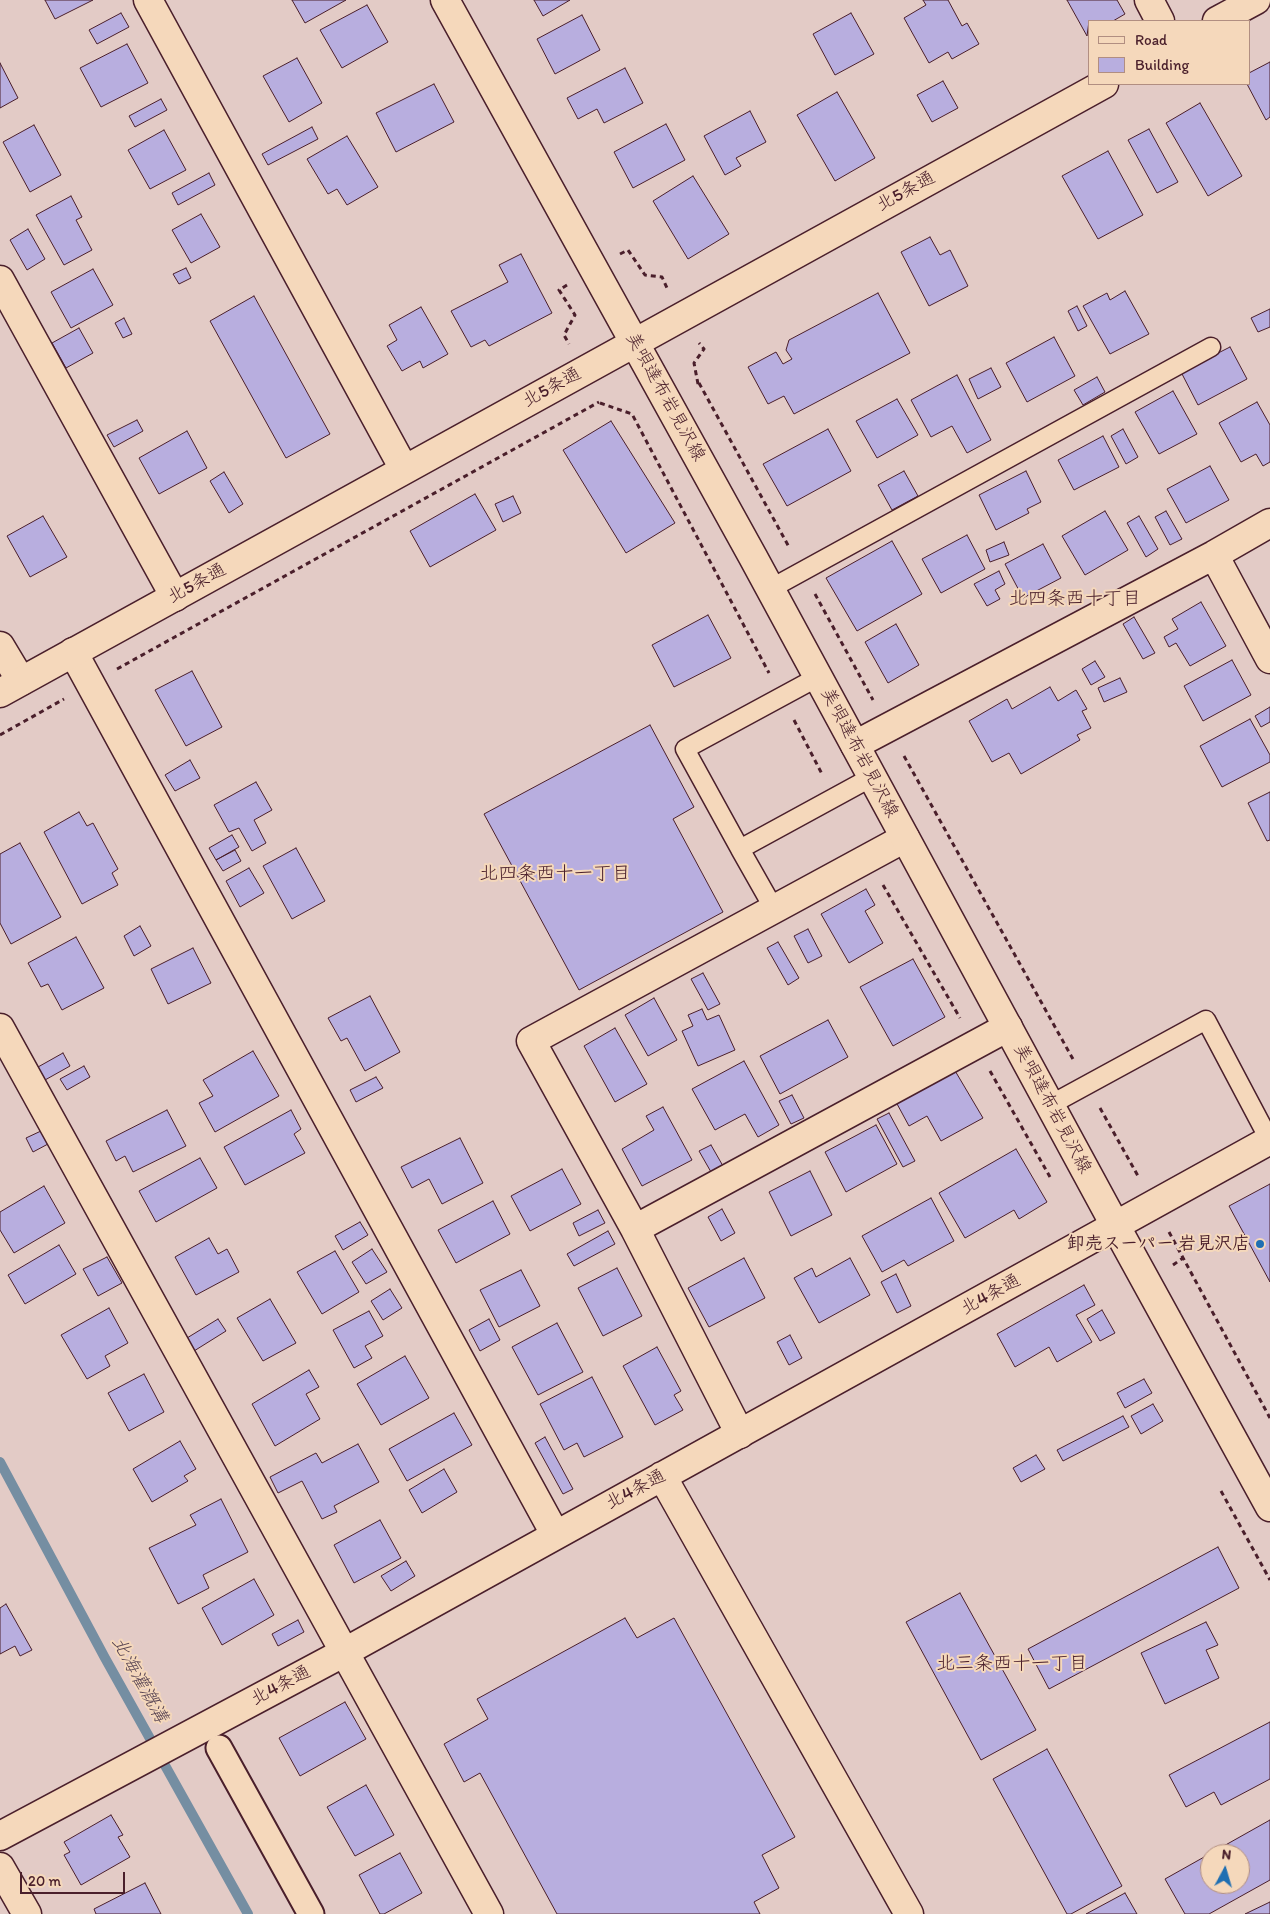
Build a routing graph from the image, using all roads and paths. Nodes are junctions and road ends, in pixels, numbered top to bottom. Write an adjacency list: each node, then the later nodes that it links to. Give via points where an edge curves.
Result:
1 (148, 0): 14 (street)
2 (445, 0): 9 (street, 美唄達布岩見沢線)
3 (1149, 0): 5 (street)
4 (1256, 0): 6 (street)
5 (1159, 20)
6 (1219, 20)
7 (1102, 85): 9 (street, 北5条通)
8 (0, 280): 19 (street)
9 (634, 342): 11 (street, 北5条通); 18 (street, 美唄達布岩見沢線)
10 (1210, 347): 17 (lane)
11 (584, 370): 13 (path); 14 (street, 北5条通)
12 (699, 383): 17 (path)
13 (600, 403): 24 (path); 26 (path, via 632,414)
14 (404, 470): 19 (street, 北5条通)
15 (1270, 524): 16 (street)
16 (1214, 555): 22 (street); 27 (street)
17 (802, 572): 18 (lane); 27 (path)
18 (770, 589): 23 (street, 美唄達布岩見沢線)
19 (175, 597): 21 (street, 北5条通)
20 (0, 646): 25 (street)
21 (73, 652): 24 (street); 25 (street, 北5条通)
22 (1270, 659)
23 (818, 677): 26 (lane); 29 (street, 美唄達布岩見沢線)
24 (90, 684): 28 (path); 51 (street)
25 (10, 687)
26 (782, 697): 31 (path); 33 (lane, via 685,750)
27 (888, 728): 29 (street); 39 (path)
28 (0, 735)
29 (855, 745): 30 (street, 美唄達布岩見沢線)
30 (872, 777): 31 (lane); 32 (street, 美唄達布岩見沢線)
31 (834, 798): 33 (lane)
32 (905, 838): 34 (street); 36 (street, 美唄達布岩見沢線)
33 (740, 849): 35 (lane)
34 (867, 858): 35 (street); 38 (path)
35 (774, 909): 45 (street, via 531,1041)
36 (1008, 1027): 38 (street); 40 (street, 美唄達布岩見沢線)
37 (0, 1028): 53 (street)
38 (975, 1044): 42 (path); 45 (street)
39 (1087, 1084): 40 (lane); 41 (lane, via 1206,1020); 43 (path)
40 (1050, 1104): 44 (street, 美唄達布岩見沢線)
41 (1270, 1140): 43 (street, 北4条通)
42 (1054, 1186)
43 (1154, 1204): 44 (street, 北4条通); 46 (path)
44 (1115, 1225): 47 (street, 北4条通); 50 (street, 美唄達布岩見沢線)
45 (635, 1229): 47 (street)
46 (1270, 1418)
47 (740, 1434): 48 (street, 北4条通)
48 (662, 1476): 51 (street, 北4条通); 60 (street)
49 (1218, 1484): 52 (path)
50 (1270, 1507)
51 (555, 1534): 53 (street, 北4条通)
52 (1270, 1580)
53 (343, 1653): 55 (street, 北4条通, via 172,1744); 59 (street)
54 (219, 1748): 58 (street)
55 (3, 1828)
56 (0, 1866): 57 (street)
57 (27, 1914)
58 (310, 1914)
59 (489, 1914)
60 (909, 1914)

